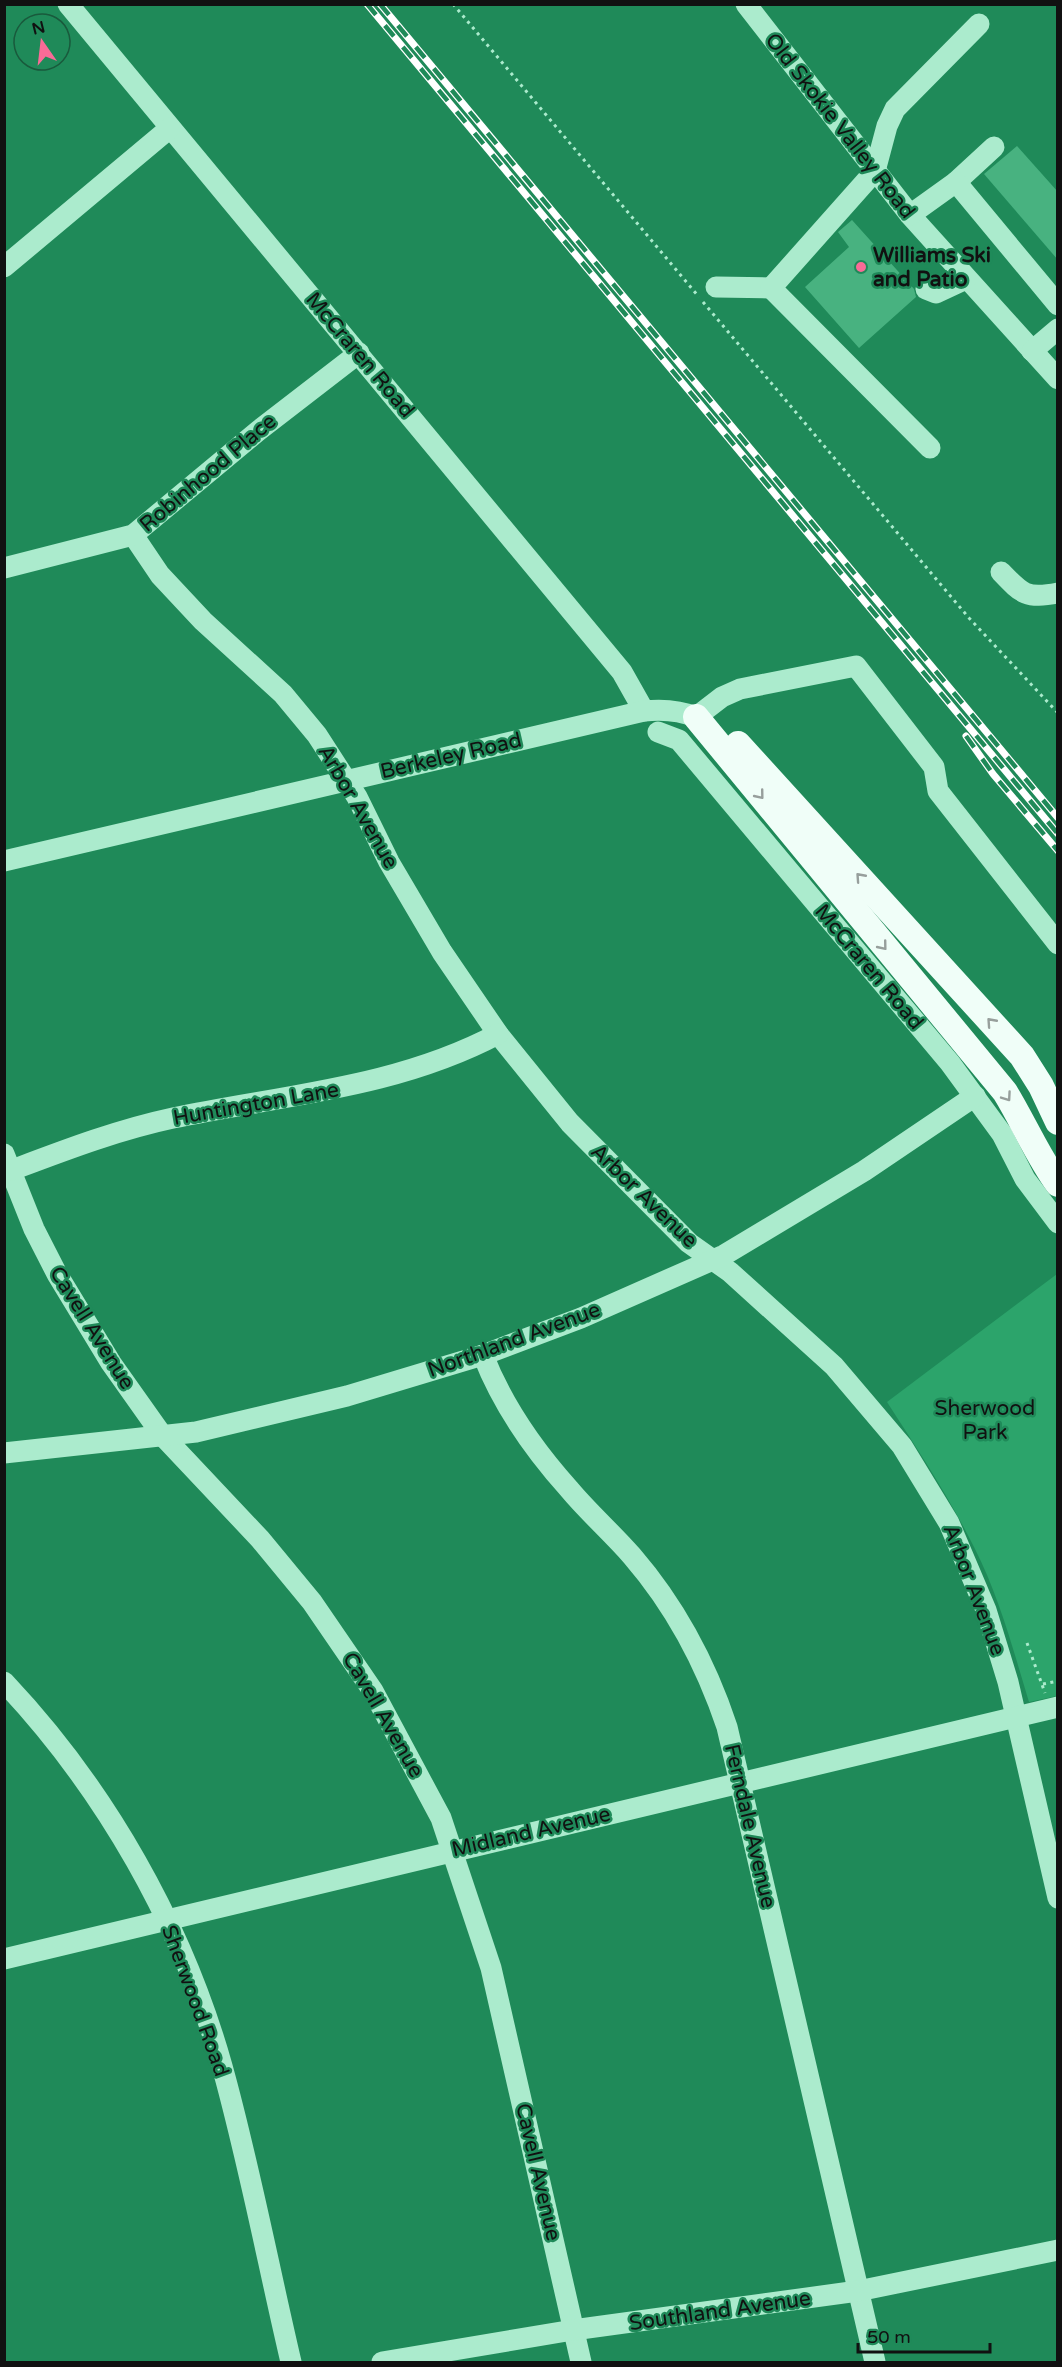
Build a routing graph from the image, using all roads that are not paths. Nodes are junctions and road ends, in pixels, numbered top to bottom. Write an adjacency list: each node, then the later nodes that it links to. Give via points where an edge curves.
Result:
1 (68, 4): 4 (street, McCraren Road)
2 (747, 4): 6 (street, Old Skokie Valley Road)
3 (979, 24): 6 (street, via 895,109 886,126)
4 (170, 128): 9 (street); 17 (street, McCraren Road)
5 (994, 147): 7 (street)
6 (875, 171): 8 (street, Old Skokie Valley Road); 12 (street)
7 (956, 182): 8 (street); 14 (street)
8 (910, 215): 10 (street, Old Skokie Valley Road)
9 (4, 267)
10 (966, 279): 13 (street, via 936,293); 16 (street, Old Skokie Valley Road)
11 (716, 287): 12 (street)
12 (771, 288): 19 (street)
13 (926, 289)
14 (1058, 305)
15 (1058, 329): 16 (street)
16 (1032, 351): 18 (street, Old Skokie Valley Road)
17 (359, 352): 20 (street, Robinhood Place); 24 (street, McCraren Road, via 622,672)
18 (1058, 379)
19 (930, 448)
20 (133, 535): 21 (street, Robinhood Place); 27 (street, Arbor Avenue, via 174,591 283,694 317,735)
21 (4, 568)
22 (1001, 573): 23 (street, via 1028,596)
23 (1058, 592)
24 (644, 711): 25 (street, Berkeley Road, via 681,712); 27 (street, Berkeley Road)
25 (696, 717): 29 (street, via 740,689 856,666 934,767 938,791); 32 (main road, one-way to 25, via 1022,1056 722,726); 34 (main road, one-way to 34, via 1005,1092)
26 (658, 732): 31 (street, McCraren Road, via 679,740)
27 (347, 781): 28 (street, Berkeley Road); 30 (street, Arbor Avenue, via 442,952)
28 (4, 861)
29 (1058, 944)
30 (498, 1034): 33 (street, Huntington Lane, via 469,1049 355,1086 174,1118); 36 (street, Arbor Avenue, via 570,1123 667,1222)
31 (975, 1096): 35 (street, McCraren Road, via 1002,1134 1025,1179); 36 (street, Northland Avenue, via 864,1171 724,1255)
32 (1058, 1122)
33 (8, 1162): 38 (street, Cavell Avenue, via 34,1229 57,1274 111,1363)
34 (1058, 1184)
35 (1058, 1223)
36 (710, 1259): 37 (street, Northland Avenue, via 581,1318); 42 (street, Arbor Avenue, via 730,1272 834,1366 902,1446 960,1547 986,1610)
37 (483, 1355): 38 (street, Northland Avenue, via 347,1396 196,1432); 43 (street, Ferndale Avenue, via 544,1460 632,1556 671,1606 713,1686)
38 (162, 1435): 39 (street, Northland Avenue); 44 (street, Cavell Avenue, via 260,1539 346,1650 373,1691 441,1818)
39 (4, 1453)
40 (4, 1682): 46 (street, Sherwood Road, via 76,1768 117,1830)
41 (1053, 1708): 42 (street, Midland Avenue)
42 (1016, 1717): 43 (street, Midland Avenue); 45 (street, Arbor Avenue)
43 (740, 1783): 44 (street, Midland Avenue); 49 (street, Ferndale Avenue)
44 (453, 1850): 46 (street, Midland Avenue); 50 (street, Cavell Avenue, via 491,1968)
45 (1058, 1898)
46 (165, 1919): 47 (street, Midland Avenue); 51 (street, Sherwood Road, via 222,2066)
47 (4, 1959)
48 (1058, 2250): 49 (street, Southland Avenue)
49 (858, 2291): 50 (street, Southland Avenue); 54 (street, Ferndale Avenue)
50 (573, 2330): 52 (street, Southland Avenue); 53 (street, Cavell Avenue)
51 (291, 2362)
52 (382, 2362)
53 (581, 2362)
54 (875, 2362)

